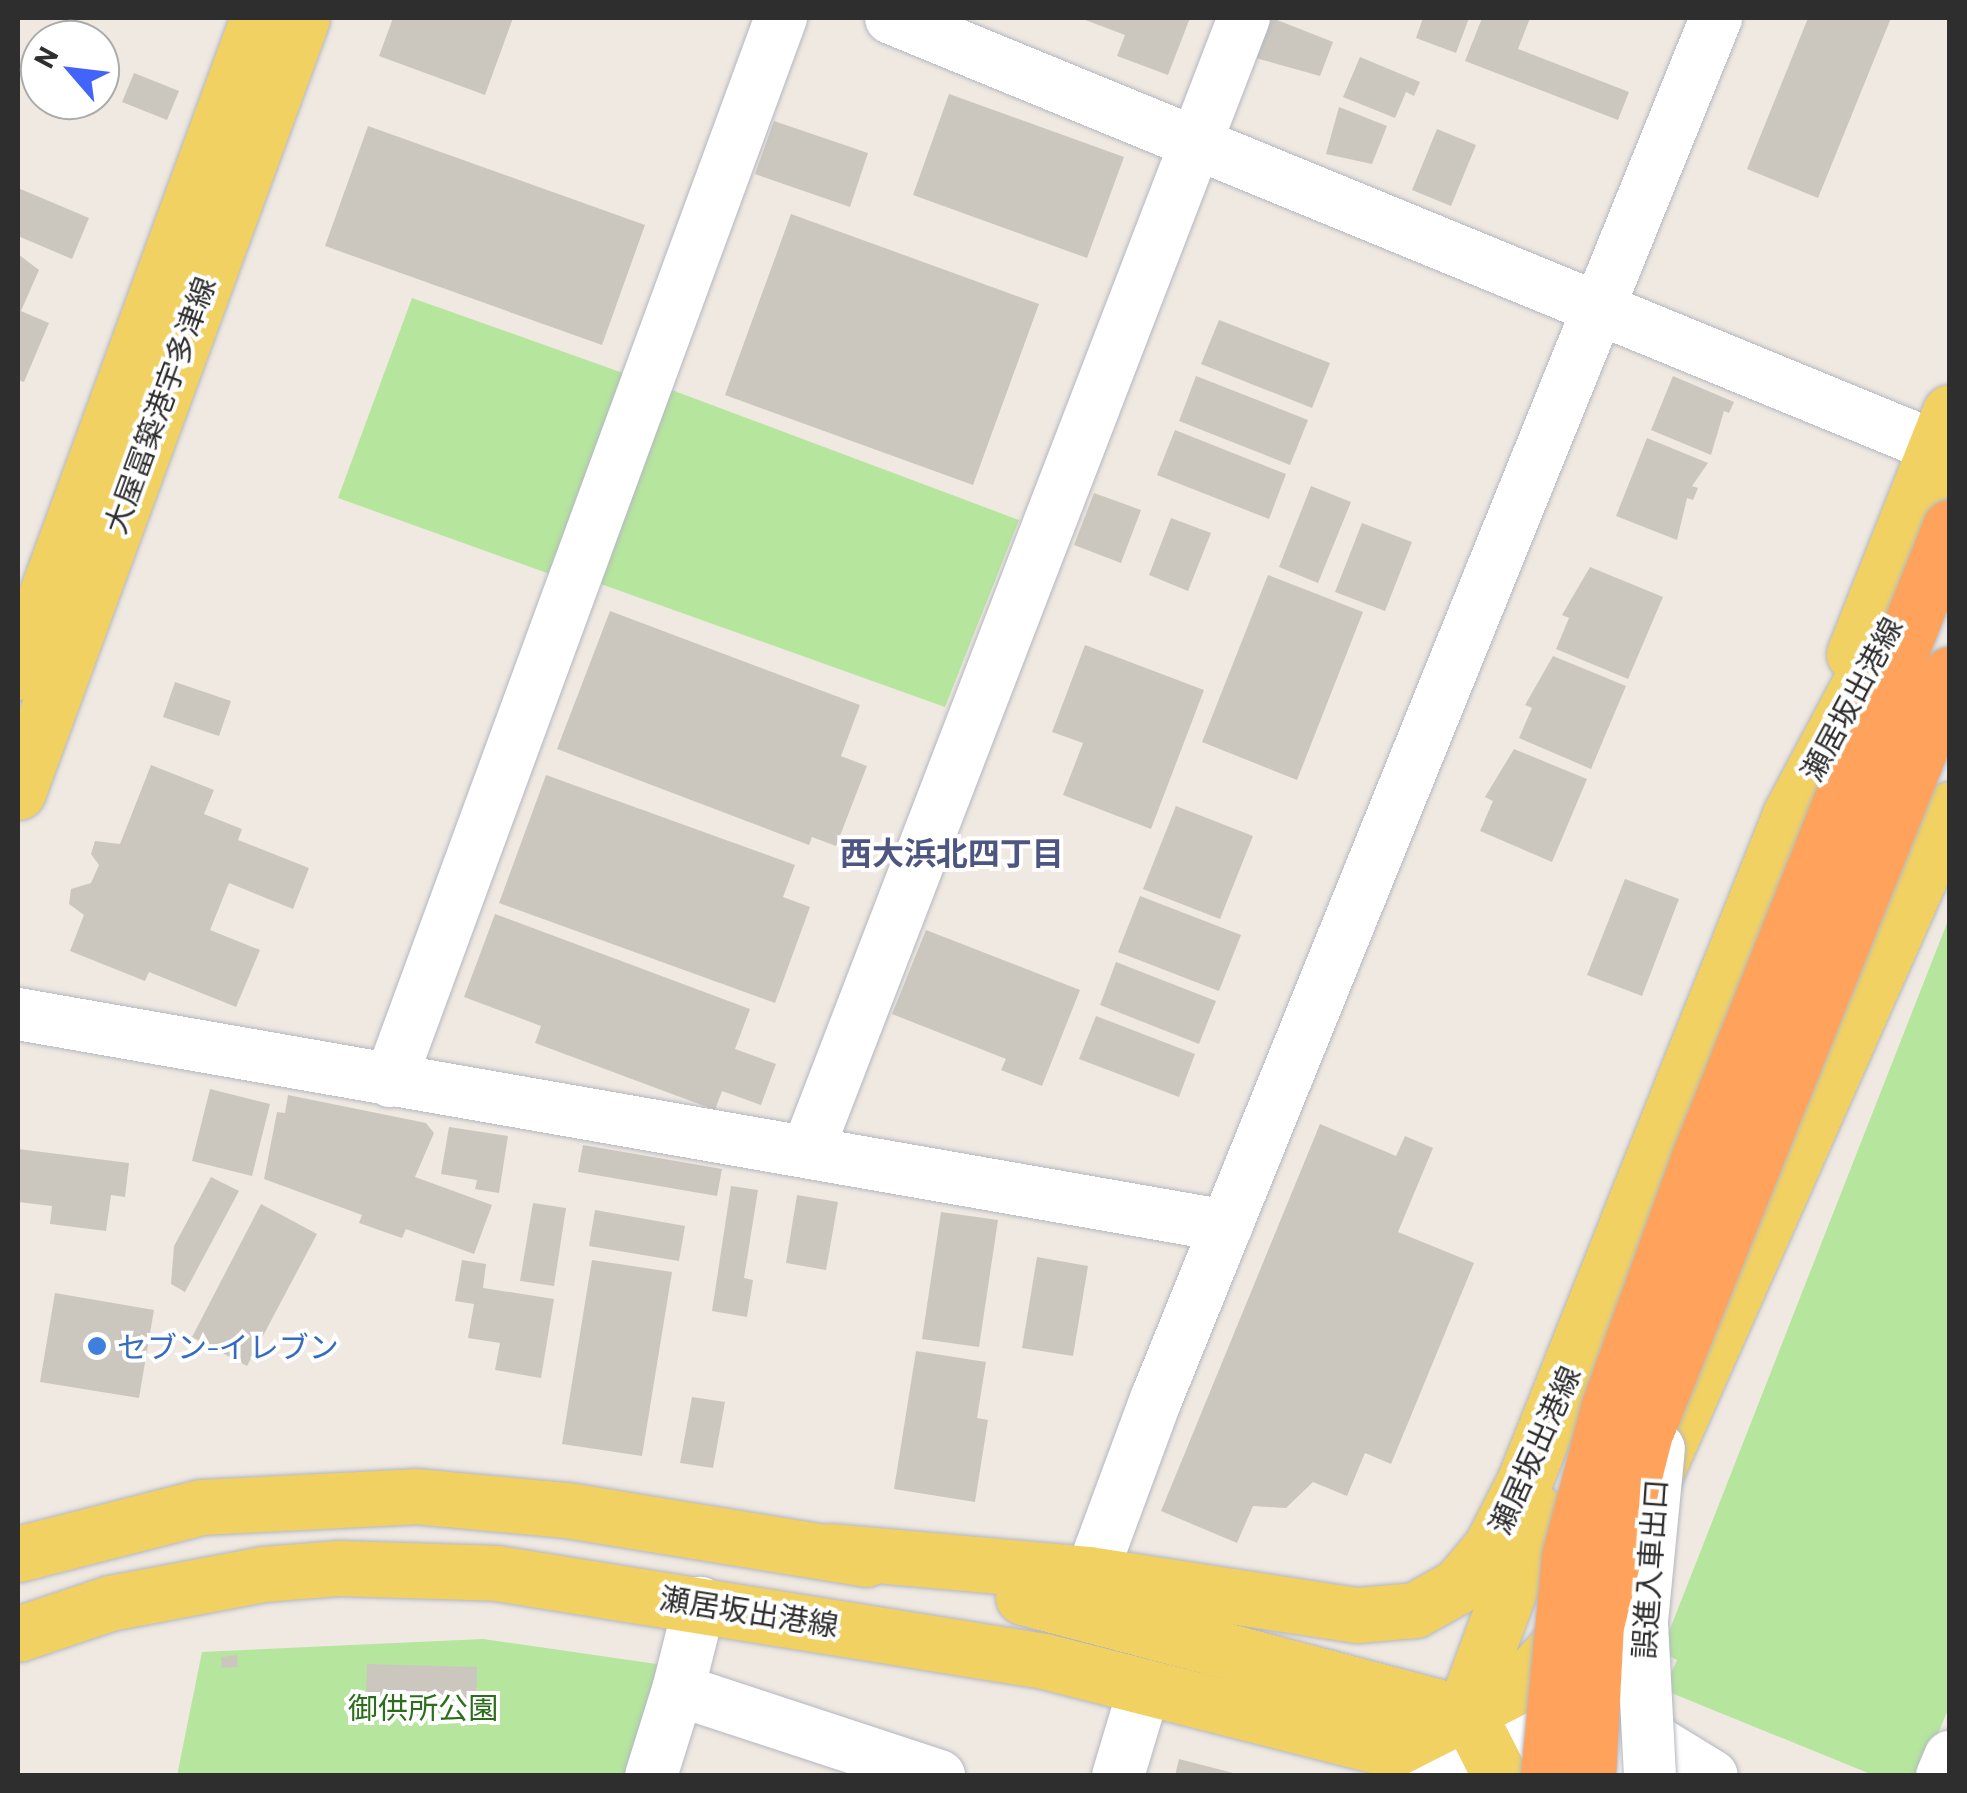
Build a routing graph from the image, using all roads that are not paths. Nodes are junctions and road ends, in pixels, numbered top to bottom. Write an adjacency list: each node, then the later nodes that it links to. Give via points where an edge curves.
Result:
1 (258, 18): 11 (main road, 大屋冨築港宇多津線)
2 (302, 18): 13 (main road, 大屋冨築港宇多津線)
3 (781, 18): 17 (street)
4 (892, 18): 7 (street)
5 (1244, 18): 7 (street)
6 (1716, 18): 8 (street)
7 (1196, 143): 8 (street); 18 (street)
8 (1598, 308): 9 (street); 20 (street)
9 (1943, 430): 15 (main road)
10 (1950, 526): 15 (main road, 瀬居坂出港線); 38 (highway, bridge, via 1698,1160 1609,1406 1569,1556)
11 (18, 672)
12 (1950, 674): 21 (highway, bridge)
13 (18, 792)
14 (1950, 809): 22 (main road)
15 (1790, 815): 19 (main road, 瀬居坂出港線)
16 (18, 1014): 17 (street)
17 (390, 1082): 18 (street)
18 (807, 1152): 20 (street)
19 (1632, 1214): 24 (main road, 瀬居坂出港線, via 1508,1517 1474,1569 1438,1600 1402,1613 1357,1615); 30 (main road, 瀬居坂出港線, via 1542,1502 1476,1677)
20 (1226, 1226): 24 (street)
21 (1670, 1363): 39 (highway, bridge, via 1622,1504 1596,1625); 40 (street, 誤進入車出口, bridge, via 1642,1621)
22 (1626, 1538): 30 (main road, via 1583,1620 1551,1660); 41 (street, via 1607,1636 1616,1700 1658,1743)
23 (18, 1554): 24 (main road, 瀬居坂出港線, via 201,1507 397,1496 567,1510)
24 (1083, 1592): 29 (main road, 瀬居坂出港線)
25 (700, 1604): 26 (main road, 瀬居坂出港線, via 496,1573 340,1568 184,1585); 27 (main road, 瀬居坂出港線, via 1044,1661); 28 (street)
26 (18, 1634)
27 (1145, 1686): 32 (main road, 瀬居坂出港線); 35 (street)
28 (678, 1690): 33 (street); 34 (street)
29 (1405, 1696): 30 (main road, 瀬居坂出港線); 32 (street)
30 (1469, 1715): 32 (main road); 37 (main road); 40 (street)
31 (1950, 1757): 42 (street)
32 (1389, 1763): 36 (street)
33 (651, 1776)
34 (939, 1776)
35 (1118, 1776)
36 (1484, 1776)
37 (1500, 1776)
38 (1548, 1776)
39 (1588, 1776)
40 (1650, 1776)
41 (1712, 1776)
42 (1942, 1776)

